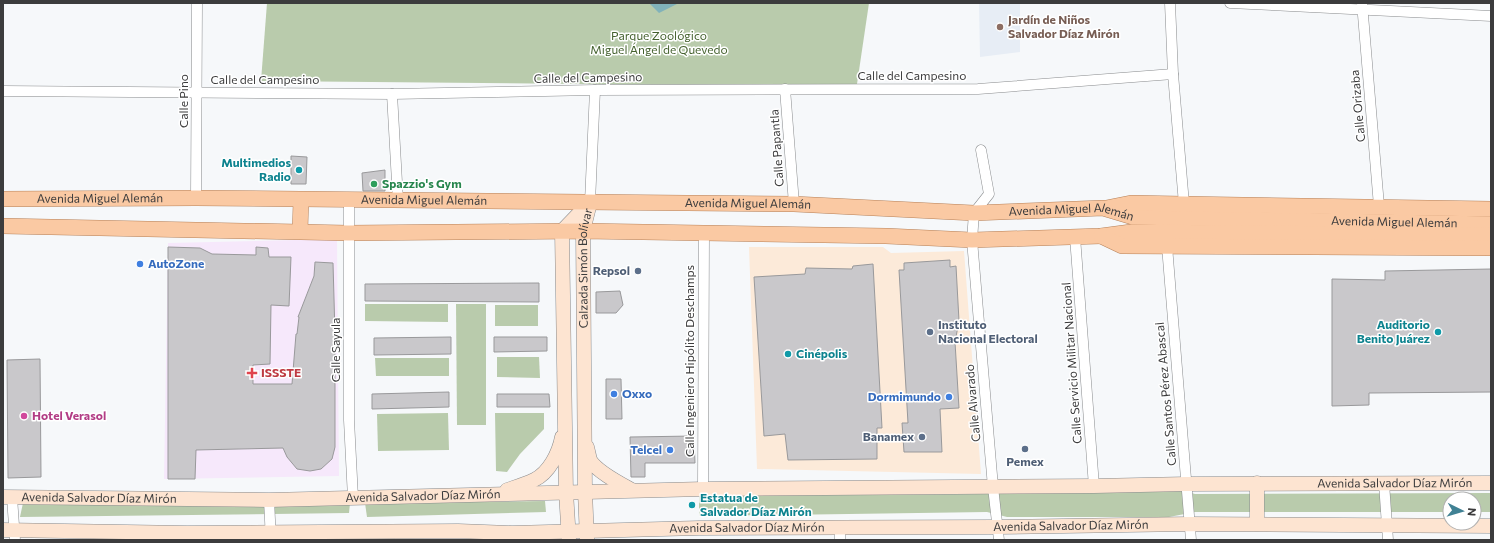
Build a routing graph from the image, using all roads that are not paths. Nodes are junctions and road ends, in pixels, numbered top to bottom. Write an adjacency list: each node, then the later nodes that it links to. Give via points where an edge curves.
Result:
1 (197, 3): 10 (street, Calle Pino)
2 (1170, 3): 6 (street)
3 (1230, 3): 4 (street)
4 (1362, 6): 5 (street); 21 (street, Calle Orizaba)
5 (1491, 16)
6 (1173, 74): 7 (street, Calle del Campesino, via 978,89); 20 (street)
7 (786, 89): 8 (street, Calle del Campesino); 19 (street, Calle Papantla)
8 (595, 90): 11 (street, Calle del Campesino); 18 (street)
9 (3, 91): 10 (street, Calle del Campesino)
10 (198, 92): 11 (street, Calle del Campesino); 13 (street, Calle Pino)
11 (392, 94): 16 (street)
12 (981, 150): 24 (street, via 989,194)
13 (196, 198): 14 (main road, Avenida Miguel Alemán); 15 (main road, Avenida Miguel Alemán)
14 (3, 199)
15 (301, 200): 17 (main road, Avenida Miguel Alemán); 28 (main road)
16 (398, 200): 17 (main road, Avenida Miguel Alemán); 18 (main road, Avenida Miguel Alemán)
17 (349, 201): 31 (street, Calle Sayula)
18 (590, 202): 19 (main road, Avenida Miguel Alemán); 29 (main road, Calzada Simón Bolívar); 30 (main road, Calzada Simón Bolívar)
19 (794, 204): 24 (main road, Avenida Miguel Alemán)
20 (1184, 204): 21 (main road); 22 (main road, via 1131,203)
21 (1380, 206): 23 (main road)
22 (1103, 208): 24 (main road, Avenida Miguel Alemán); 27 (main road, Avenida Miguel Alemán, via 1133,217)
23 (1490, 210)
24 (974, 213): 35 (street, Calle Alvarado)
25 (1491, 224): 27 (main road, Avenida Miguel Alemán)
26 (3, 226): 28 (main road, Avenida Miguel Alemán)
27 (1369, 227): 33 (main road, Avenida Miguel Alemán, via 1131,232); 36 (main road, Avenida Miguel Alemán)
28 (300, 231): 31 (main road, Avenida Miguel Alemán)
29 (562, 231): 30 (main road, Avenida Miguel Alemán); 31 (main road, Avenida Miguel Alemán); 38 (main road, Calzada Simón Bolívar)
30 (583, 231): 32 (main road, Avenida Miguel Alemán); 39 (main road, Calzada Simón Bolívar)
31 (348, 232): 52 (street, Calle Sayula, via 349,420)
32 (704, 233): 35 (main road, Avenida Miguel Alemán); 46 (street, Calle Ingeniero Hipólito Deschamps)
33 (1101, 236): 34 (main road, Avenida Miguel Alemán); 37 (main road, via 1122,246)
34 (1075, 237): 35 (main road, Avenida Miguel Alemán); 44 (street, Calle Servicio Militar Nacional)
35 (972, 240): 45 (street, Calle Alvarado)
36 (1490, 244): 37 (main road)
37 (1167, 246): 43 (street, Calle Santos Pérez Abascal)
38 (565, 421): 49 (main road, Calzada Simón Bolívar); 50 (main road, via 561,443 547,471 535,480)
39 (585, 439): 47 (main road, via 591,460 598,468); 48 (main road, Calzada Simón Bolívar)
40 (1257, 483): 41 (main road, Avenida Salvador Díaz Mirón); 43 (main road, Avenida Salvador Díaz Mirón); 55 (main road)
41 (1384, 483): 42 (main road, Avenida Salvador Díaz Mirón); 56 (street)
42 (1491, 483)
43 (1186, 484): 44 (main road, Avenida Salvador Díaz Mirón); 54 (street, Calle Santos Pérez Abascal)
44 (1094, 486): 45 (main road, Avenida Salvador Díaz Mirón)
45 (993, 487): 46 (main road, Avenida Salvador Díaz Mirón); 62 (street, Calle Alvarado)
46 (703, 489): 47 (main road, Avenida Salvador Díaz Mirón)
47 (632, 490): 48 (main road, Avenida Salvador Díaz Mirón)
48 (585, 491): 49 (main road, Avenida Salvador Díaz Mirón); 63 (main road, Calzada Simón Bolívar)
49 (566, 492): 50 (main road, Avenida Salvador Díaz Mirón); 68 (main road, Calzada Simón Bolívar)
50 (496, 494): 52 (main road, Avenida Salvador Díaz Mirón)
51 (7, 498): 53 (main road, Avenida Salvador Díaz Mirón); 59 (street)
52 (353, 498): 53 (main road, Avenida Salvador Díaz Mirón)
53 (270, 500): 65 (street)
54 (1189, 524): 55 (main road, Avenida Salvador Díaz Mirón); 62 (main road, Avenida Salvador Díaz Mirón); 72 (street, Calle Santos Pérez Abascal)
55 (1258, 524): 56 (main road, Avenida Salvador Díaz Mirón)
56 (1387, 525): 57 (main road, Avenida Salvador Díaz Mirón); 73 (street)
57 (1491, 526)
58 (631, 530): 61 (main road, Avenida Salvador Díaz Mirón, via 698,528); 63 (main road, Avenida Salvador Díaz Mirón); 71 (main road)
59 (11, 533): 64 (main road, Avenida Salvador Díaz Mirón)
60 (512, 533): 67 (main road, Avenida Salvador Díaz Mirón); 68 (main road, Avenida Salvador Díaz Mirón); 70 (main road)
61 (840, 534): 62 (main road, Avenida Salvador Díaz Mirón)
62 (998, 534)
63 (587, 535): 68 (main road, Avenida Salvador Díaz Mirón)
64 (101, 536): 69 (main road, Avenida Salvador Díaz Mirón)
65 (270, 536): 66 (main road, Avenida Salvador Díaz Mirón); 69 (main road, Avenida Salvador Díaz Mirón)
66 (356, 536): 67 (main road, Avenida Salvador Díaz Mirón)
67 (458, 536)
68 (569, 536)
69 (187, 537)
70 (530, 540)
71 (617, 540)
72 (1191, 540)
73 (1388, 540)

